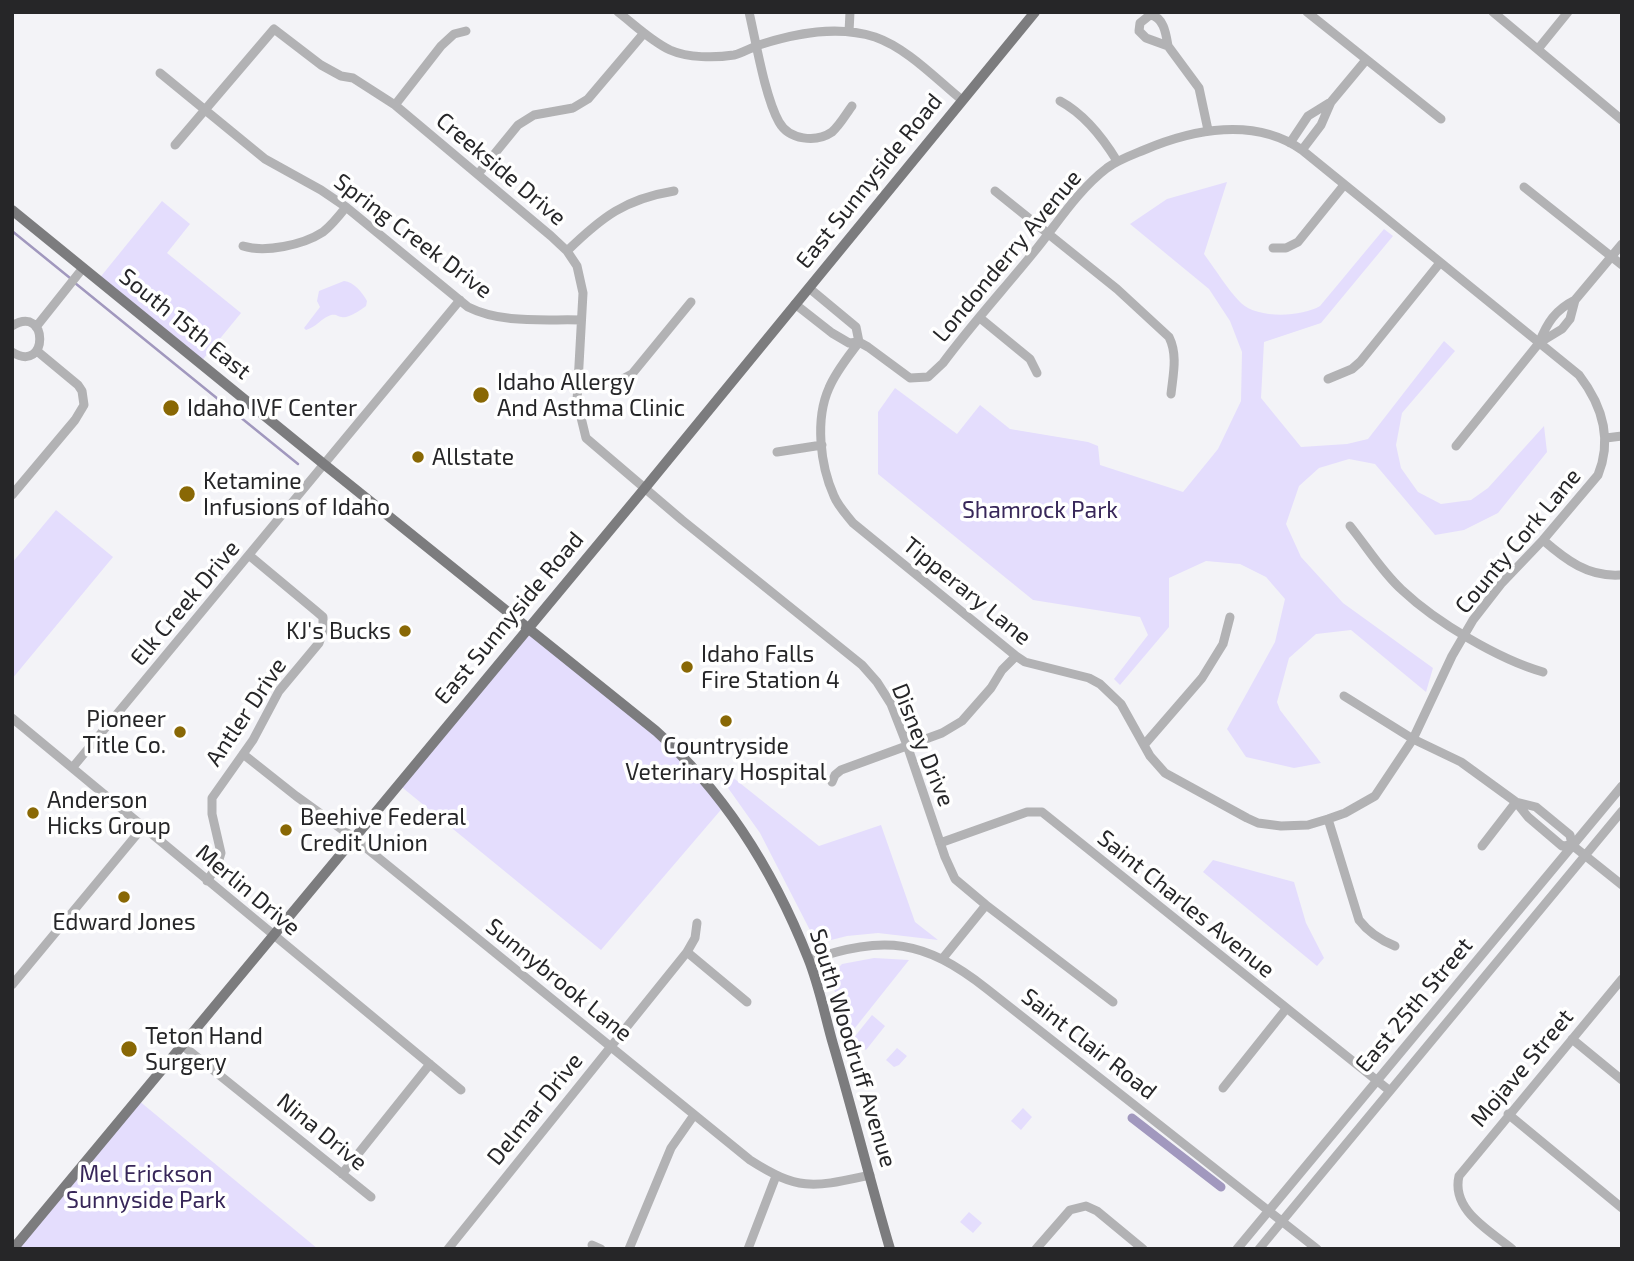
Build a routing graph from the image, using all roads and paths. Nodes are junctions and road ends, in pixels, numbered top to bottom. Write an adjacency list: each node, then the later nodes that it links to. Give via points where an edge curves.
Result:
1 (618, 12): 10 (street)
2 (749, 12): 11 (street)
3 (850, 12): 9 (street)
4 (1035, 12): 16 (main road, East Sunnyside Road)
5 (1307, 12): 14 (street)
6 (1493, 12): 13 (street)
7 (1568, 12): 13 (street)
8 (466, 31): 19 (street, via 454,34 441,46)
9 (849, 32): 11 (street, via 812,33); 16 (street, via 886,42)
10 (643, 33): 11 (street, via 672,51 689,55 734,55); 29 (street, via 588,99 573,108 534,115 518,125)
11 (757, 46): 20 (street, via 780,122 787,131 804,139 830,134)
12 (1168, 46): 24 (street, via 1199,88)
13 (1538, 49): 23 (street)
14 (1366, 60): 18 (street); 22 (street)
15 (160, 73): 21 (street, Spring Creek Drive)
16 (962, 100): 45 (main road, East Sunnyside Road)
17 (1060, 101): 28 (street, via 1088,123)
18 (1331, 102): 25 (street, via 1308,116); 27 (street)
19 (395, 105): 21 (street, Creekside Drive, via 365,84 321,65 274,29); 29 (street, Creekside Drive)
20 (852, 106)
21 (205, 110): 26 (street); 34 (street, Spring Creek Drive, via 265,159)
22 (1441, 119)
23 (1622, 120)
24 (1208, 130): 25 (street, Londonderry Avenue, via 1249,131); 28 (street, Londonderry Avenue)
25 (1290, 143): 27 (street, Londonderry Avenue)
26 (175, 145)
27 (1302, 150): 30 (street, Londonderry Avenue)
28 (1117, 161): 36 (street, Londonderry Avenue, via 1088,184)
29 (478, 174): 40 (street, Creekside Drive)
30 (1343, 185): 39 (street, via 1298,242); 42 (street, Londonderry Avenue)
31 (1524, 187): 41 (street)
32 (674, 191): 40 (street, via 622,205)
33 (995, 191): 36 (street)
34 (346, 207): 38 (street, via 321,233 268,250); 46 (street, Spring Creek Drive)
35 (12, 209): 44 (main road, South 15th East)
36 (1048, 235): 50 (street, Londonderry Avenue); 61 (street, via 1169,337 1174,357)
37 (1622, 244): 41 (street)
38 (243, 246)
39 (1273, 248)
40 (567, 251): 51 (street, Creekside Drive, via 577,266 583,293)
41 (1611, 257): 43 (street); 47 (street)
42 (1439, 264): 55 (street, Londonderry Avenue); 59 (street, via 1360,362)
43 (1622, 265)
44 (80, 272): 53 (street); 67 (main road, South 15th East)
45 (809, 288): 49 (main road, East Sunnyside Road); 54 (street, Londonderry Avenue, via 856,327)
46 (460, 300): 51 (street, Spring Creek Drive, via 481,313 501,317); 67 (street, Elk Creek Drive)
47 (1575, 300): 55 (street, via 1555,314); 55 (street, via 1562,329)
48 (691, 302): 60 (street, via 622,382)
49 (795, 304): 54 (street, Londonderry Avenue, via 847,342); 68 (main road, East Sunnyside Road)
50 (981, 318): 54 (street, Londonderry Avenue, via 935,372 918,379); 58 (street, via 1030,359)
51 (581, 320): 60 (street, Creekside Drive)
52 (12, 326): 53 (street, via 26,322)
53 (36, 327): 56 (street, via 41,341)
54 (859, 342): 64 (street, Tipperary Lane, via 828,389)
55 (1539, 343): 63 (street, County Cork Lane, via 1579,375 1593,394); 65 (street)
56 (37, 351): 57 (street, via 27,356); 69 (street, via 78,385 84,405)
57 (12, 353)
58 (1037, 373)
59 (1328, 379)
60 (579, 388): 68 (street, Creekside Drive, via 577,401 586,438)
61 (1171, 394)
62 (1622, 436): 63 (street)
63 (1606, 438): 71 (street, County Cork Lane, via 1598,475)
64 (822, 445): 66 (street); 77 (street, Tipperary Lane, via 835,499 853,523)
65 (1456, 446)
66 (777, 452)
67 (325, 465): 72 (street, Elk Creek Drive); 75 (main road, South 15th East)
68 (645, 488): 75 (main road, East Sunnyside Road); 82 (street, Disney Drive, via 862,665 891,704)
69 (12, 495)
70 (1350, 526): 76 (street, via 1402,590)
71 (1543, 540): 73 (street, via 1589,572); 76 (street, County Cork Lane, via 1501,584)
72 (250, 556): 84 (street, Antler Drive, via 323,617 323,631 319,643 279,691); 85 (street, Elk Creek Drive)
73 (1620, 575)
74 (1230, 617): 83 (street, via 1223,644 1202,678)
75 (529, 627): 92 (main road, East Sunnyside Road); 105 (main road, South Woodruff Avenue, via 664,738 725,805 786,905)
76 (1466, 635): 78 (street, via 1511,661); 81 (street, County Cork Lane)
77 (1016, 656): 82 (street, via 962,721); 83 (street, Tipperary Lane, via 1100,684 1121,704)
78 (1543, 672)
79 (1343, 696): 81 (street)
80 (12, 718): 85 (street, Merlin Drive)
81 (1413, 739): 88 (street, via 1461,762); 90 (street, County Cork Lane, via 1375,796)
82 (907, 745): 86 (street, via 841,770); 93 (street, Disney Drive)
83 (1144, 745): 90 (street, Tipperary Lane, via 1165,773 1258,823 1308,825)
84 (243, 754): 92 (street, Sunnybrook Lane); 97 (street, Antler Drive, via 212,798 221,853)
85 (73, 767): 91 (street, Merlin Drive)
86 (832, 782)
87 (1622, 786): 94 (street, East 25th Street)
88 (1516, 803): 94 (street, via 1536,807 1570,835); 95 (street)
89 (1622, 811): 96 (street, East 25th Street)
90 (1328, 819): 102 (street, via 1359,920)
91 (143, 827): 97 (street, Merlin Drive); 107 (street)
92 (354, 838): 101 (main road, East Sunnyside Road); 113 (street, Sunnybrook Lane)
93 (940, 843): 99 (street, Disney Drive, via 955,879); 110 (street, Saint Charles Avenue, via 1027,812 1042,812)
94 (1572, 845): 96 (street); 115 (street, East 25th Street)
95 (1482, 846)
96 (1585, 855): 98 (street); 119 (street, East 25th Street)
97 (207, 881): 101 (street, Merlin Drive)
98 (1622, 885)
99 (986, 905): 104 (street); 109 (street, Disney Drive)
100 (697, 923): 103 (street, Delmar Drive)
101 (273, 935): 112 (main road, East Sunnyside Road); 114 (street, Merlin Drive)
102 (1395, 946)
103 (687, 952): 108 (street); 113 (street, Delmar Drive)
104 (943, 958): 105 (street, Saint Clair Road, via 907,947 877,945 838,950); 127 (street, Saint Clair Road)
105 (809, 960): 123 (main road, South Woodruff Avenue)
106 (1622, 979): 111 (street, Mojave Street)
107 (12, 985)
108 (747, 1002)
109 (1113, 1002)
110 (1286, 1009): 115 (street, Saint Charles Avenue); 117 (street)
111 (1572, 1039): 116 (street); 120 (street, Mojave Street)
112 (182, 1045): 122 (street, Nina Drive); 129 (main road, East Sunnyside Road)
113 (610, 1046): 121 (street, Sunnybrook Lane); 130 (street, Delmar Drive)
114 (430, 1064): 118 (street, Merlin Drive); 122 (street)
115 (1377, 1080): 119 (street, Saint Charles Avenue); 127 (street, East 25th Street)
116 (1622, 1080)
117 (1223, 1088)
118 (461, 1090)
119 (1390, 1091): 128 (street, East 25th Street)
120 (1508, 1114): 126 (street); 139 (street, Mojave Street, via 1468,1163 1457,1186 1458,1197 1470,1214)
121 (694, 1115): 124 (street, Sunnybrook Lane); 131 (street, via 671,1147)
122 (342, 1174): 125 (street, Nina Drive)
123 (870, 1175): 124 (street, Sunnybrook Lane, via 829,1184); 133 (main road, South Woodruff Avenue)
124 (776, 1176): 132 (street)
125 (372, 1197)
126 (1622, 1208)
127 (1269, 1210): 128 (street, Saint Clair Road); 136 (street, East 25th Street)
128 (1283, 1220): 137 (street, East 25th Street); 138 (street, Saint Clair Road)
129 (13, 1249)
130 (448, 1249)
131 (629, 1249)
132 (748, 1249)
133 (890, 1249)
134 (1036, 1249): 135 (street, via 1070,1210 1086,1206)
135 (1143, 1249)
136 (1237, 1249)
137 (1259, 1249)
138 (1317, 1249)
139 (1512, 1249)

